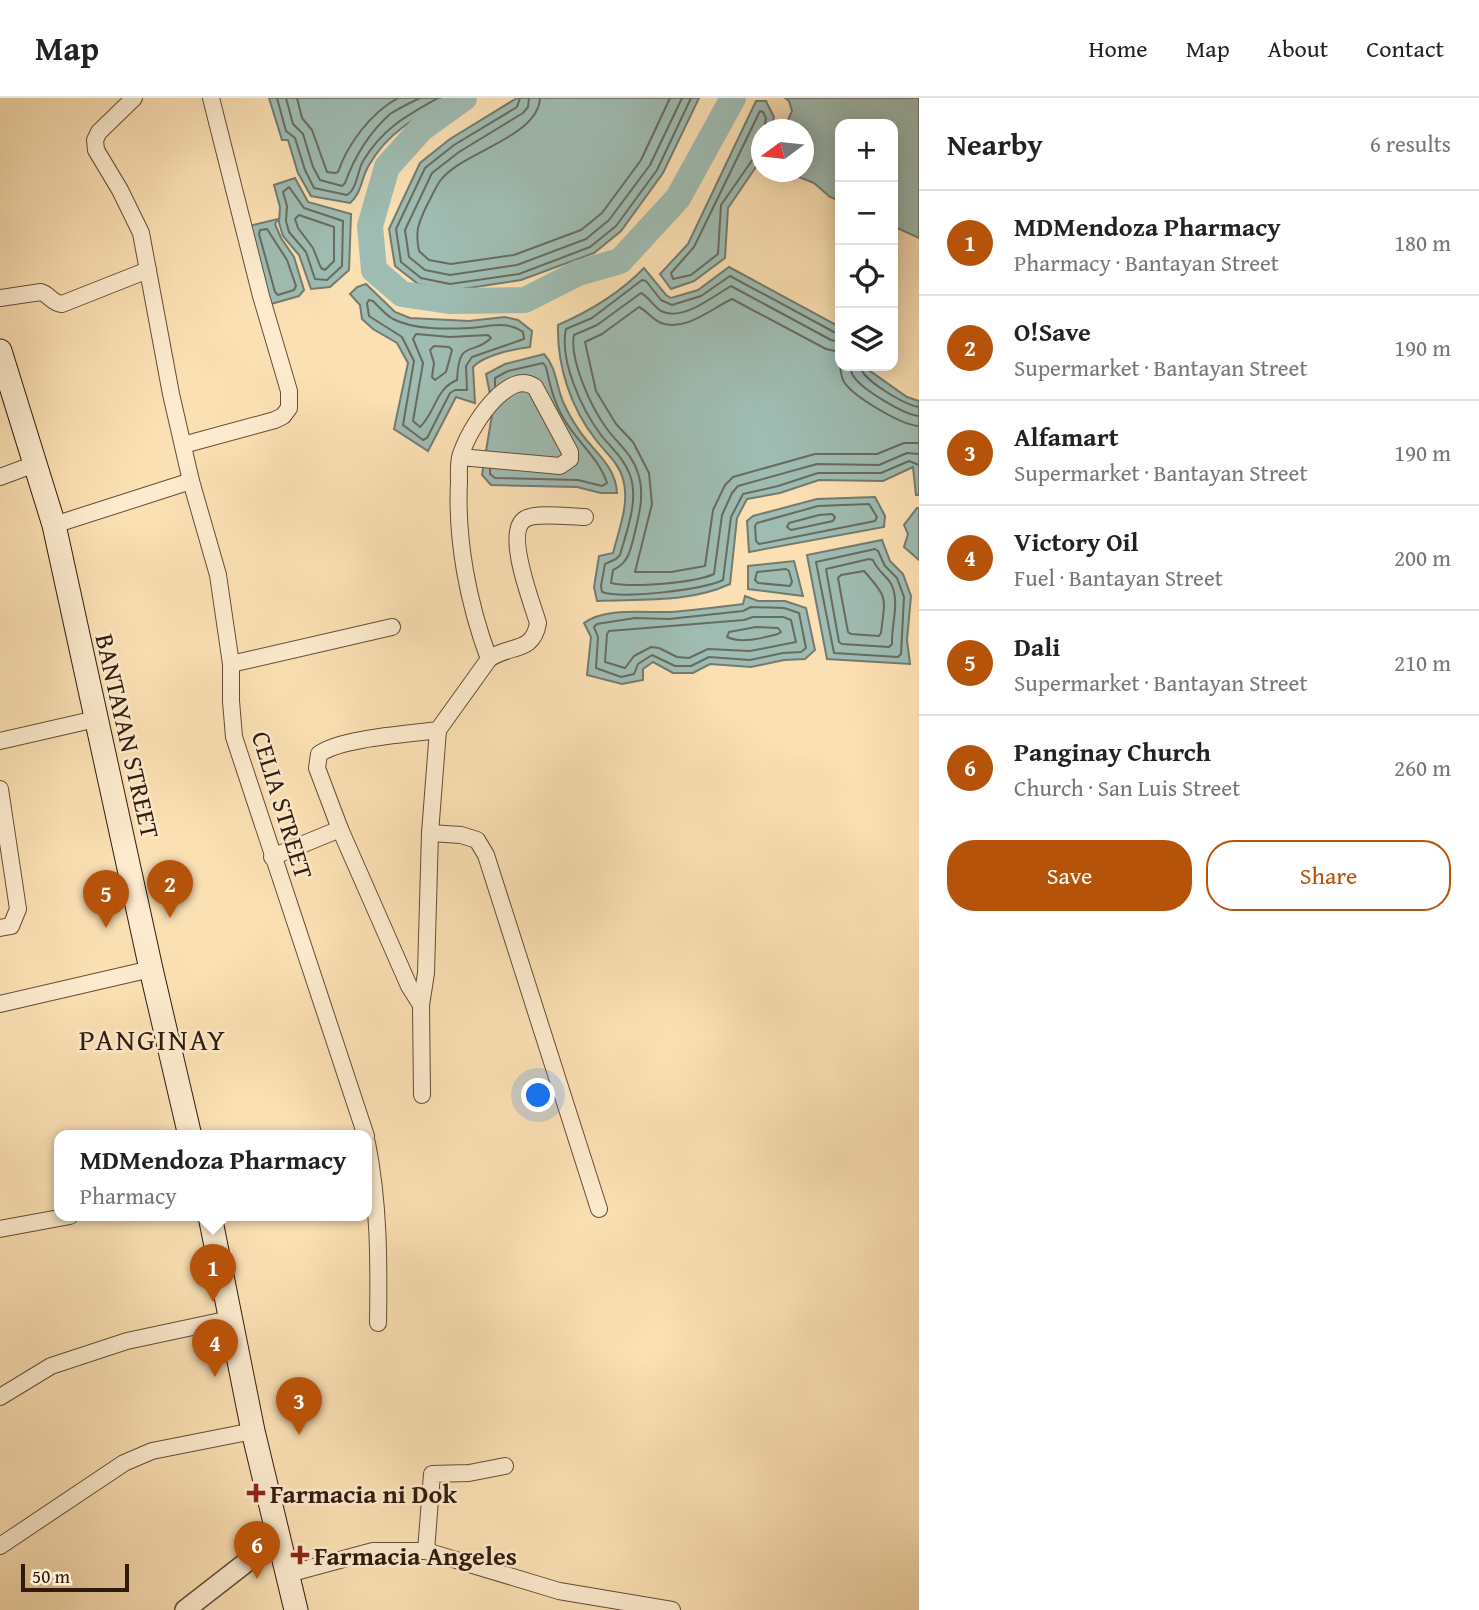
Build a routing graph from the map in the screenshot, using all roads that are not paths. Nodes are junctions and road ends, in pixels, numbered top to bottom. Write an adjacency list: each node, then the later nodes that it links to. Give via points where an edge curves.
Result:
1 (134, 98): 3 (street, CELIA STREET, via 95,140 96,150 141,233)
2 (211, 98): 6 (street, via 289,391 289,408 275,420)
3 (148, 270): 4 (street, via 62,304 41,292); 6 (street, CELIA STREET)
4 (0, 298)
5 (0, 351): 8 (main road, BANTAYAN STREET)
6 (183, 445): 10 (street, CELIA STREET)
7 (460, 457): 7 (street, via 495,399 520,382 536,387 570,452 570,459 560,466); 14 (street, via 463,556)
8 (35, 464): 9 (street); 12 (main road, BANTAYAN STREET)
9 (0, 477)
10 (191, 481): 12 (street); 15 (street, CELIA STREET, via 218,575)
11 (585, 517): 14 (street, via 535,516 520,524 517,550 538,623 536,634 532,641)
12 (54, 525): 16 (main road, BANTAYAN STREET)
13 (392, 627): 15 (street)
14 (489, 659): 17 (street)
15 (231, 664): 22 (street, CELIA STREET, via 234,737)
16 (96, 719): 18 (street); 24 (main road, BANTAYAN STREET)
17 (438, 730): 20 (street, via 344,744 319,754 317,768); 21 (street)
18 (0, 741)
19 (0, 789): 23 (street, via 18,909 11,926)
20 (340, 829): 22 (street); 26 (street)
21 (430, 833): 26 (street); 31 (street, via 477,840 486,855)
22 (272, 857): 29 (street, CELIA STREET)
23 (0, 928)
24 (151, 969): 25 (street); 28 (main road, BANTAYAN STREET)
25 (0, 1004)
26 (421, 1005): 27 (street)
27 (422, 1095)
28 (189, 1130)
29 (364, 1130)
30 (372, 1167): 36 (street, via 380,1244)
31 (599, 1209)
32 (54, 1219): 34 (street)
33 (211, 1221): 35 (main road)
34 (0, 1230)
35 (230, 1319): 37 (street, via 127,1341 51,1366); 38 (main road)
36 (378, 1323)
37 (0, 1397)
38 (253, 1431): 40 (main road); 41 (street, via 152,1451 124,1463)
39 (505, 1466): 42 (street, via 432,1474)
40 (280, 1538): 43 (main road); 44 (street)
41 (0, 1546)
42 (426, 1551): 43 (street, via 373,1551); 46 (street, via 559,1591)
43 (288, 1574): 45 (main road)
44 (186, 1610)
45 (296, 1610)
46 (672, 1610)

